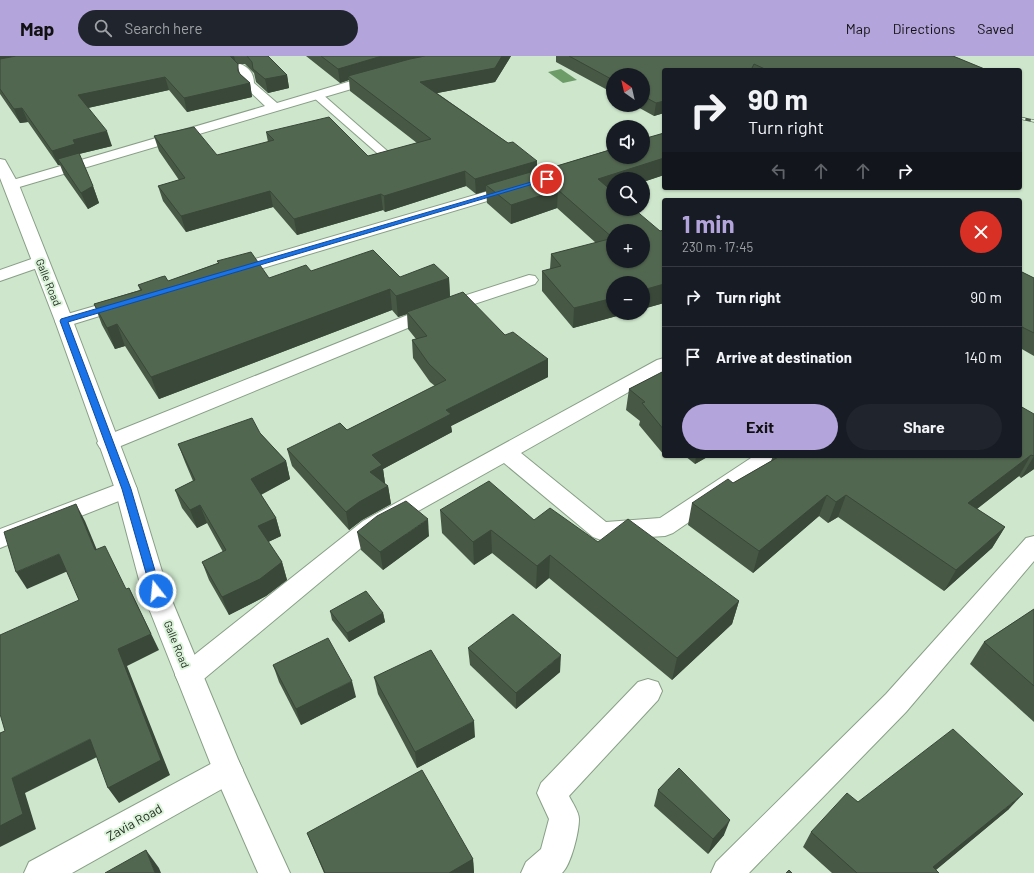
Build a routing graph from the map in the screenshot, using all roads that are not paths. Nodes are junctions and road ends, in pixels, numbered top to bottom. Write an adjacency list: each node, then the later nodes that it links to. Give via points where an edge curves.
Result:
1 (240, 68): 4 (main road, via 248,76 248,84)
2 (388, 74): 3 (main road)
3 (317, 95): 4 (main road); 5 (lane)
4 (274, 108): 8 (main road)
5 (389, 158)
6 (0, 163): 8 (main road, Galle Road)
7 (531, 184): 11 (main road)
8 (11, 185): 9 (main road, Galle Road)
9 (40, 262): 10 (main road); 14 (main road, Galle Road)
10 (0, 276)
11 (217, 276)
12 (529, 280): 16 (main road, via 426,314)
13 (140, 298): 14 (main road)
14 (64, 321): 16 (main road, Galle Road)
15 (662, 365): 17 (main road)
16 (108, 443): 19 (main road, Galle Road)
17 (506, 453): 18 (main road, via 602,531 665,527); 22 (main road, via 371,527)
18 (767, 458)
19 (126, 489): 20 (main road); 22 (main road, Galle Road, via 156,591)
20 (0, 539)
21 (1034, 545): 28 (main road, via 896,703)
22 (189, 675): 24 (main road, Galle Road)
23 (648, 691): 27 (main road, via 552,794 564,818 555,858)
24 (228, 770): 25 (main road, Zavia Road); 26 (main road, Galle Road)
25 (40, 873)
26 (274, 873)
27 (537, 873)
28 (727, 873)

